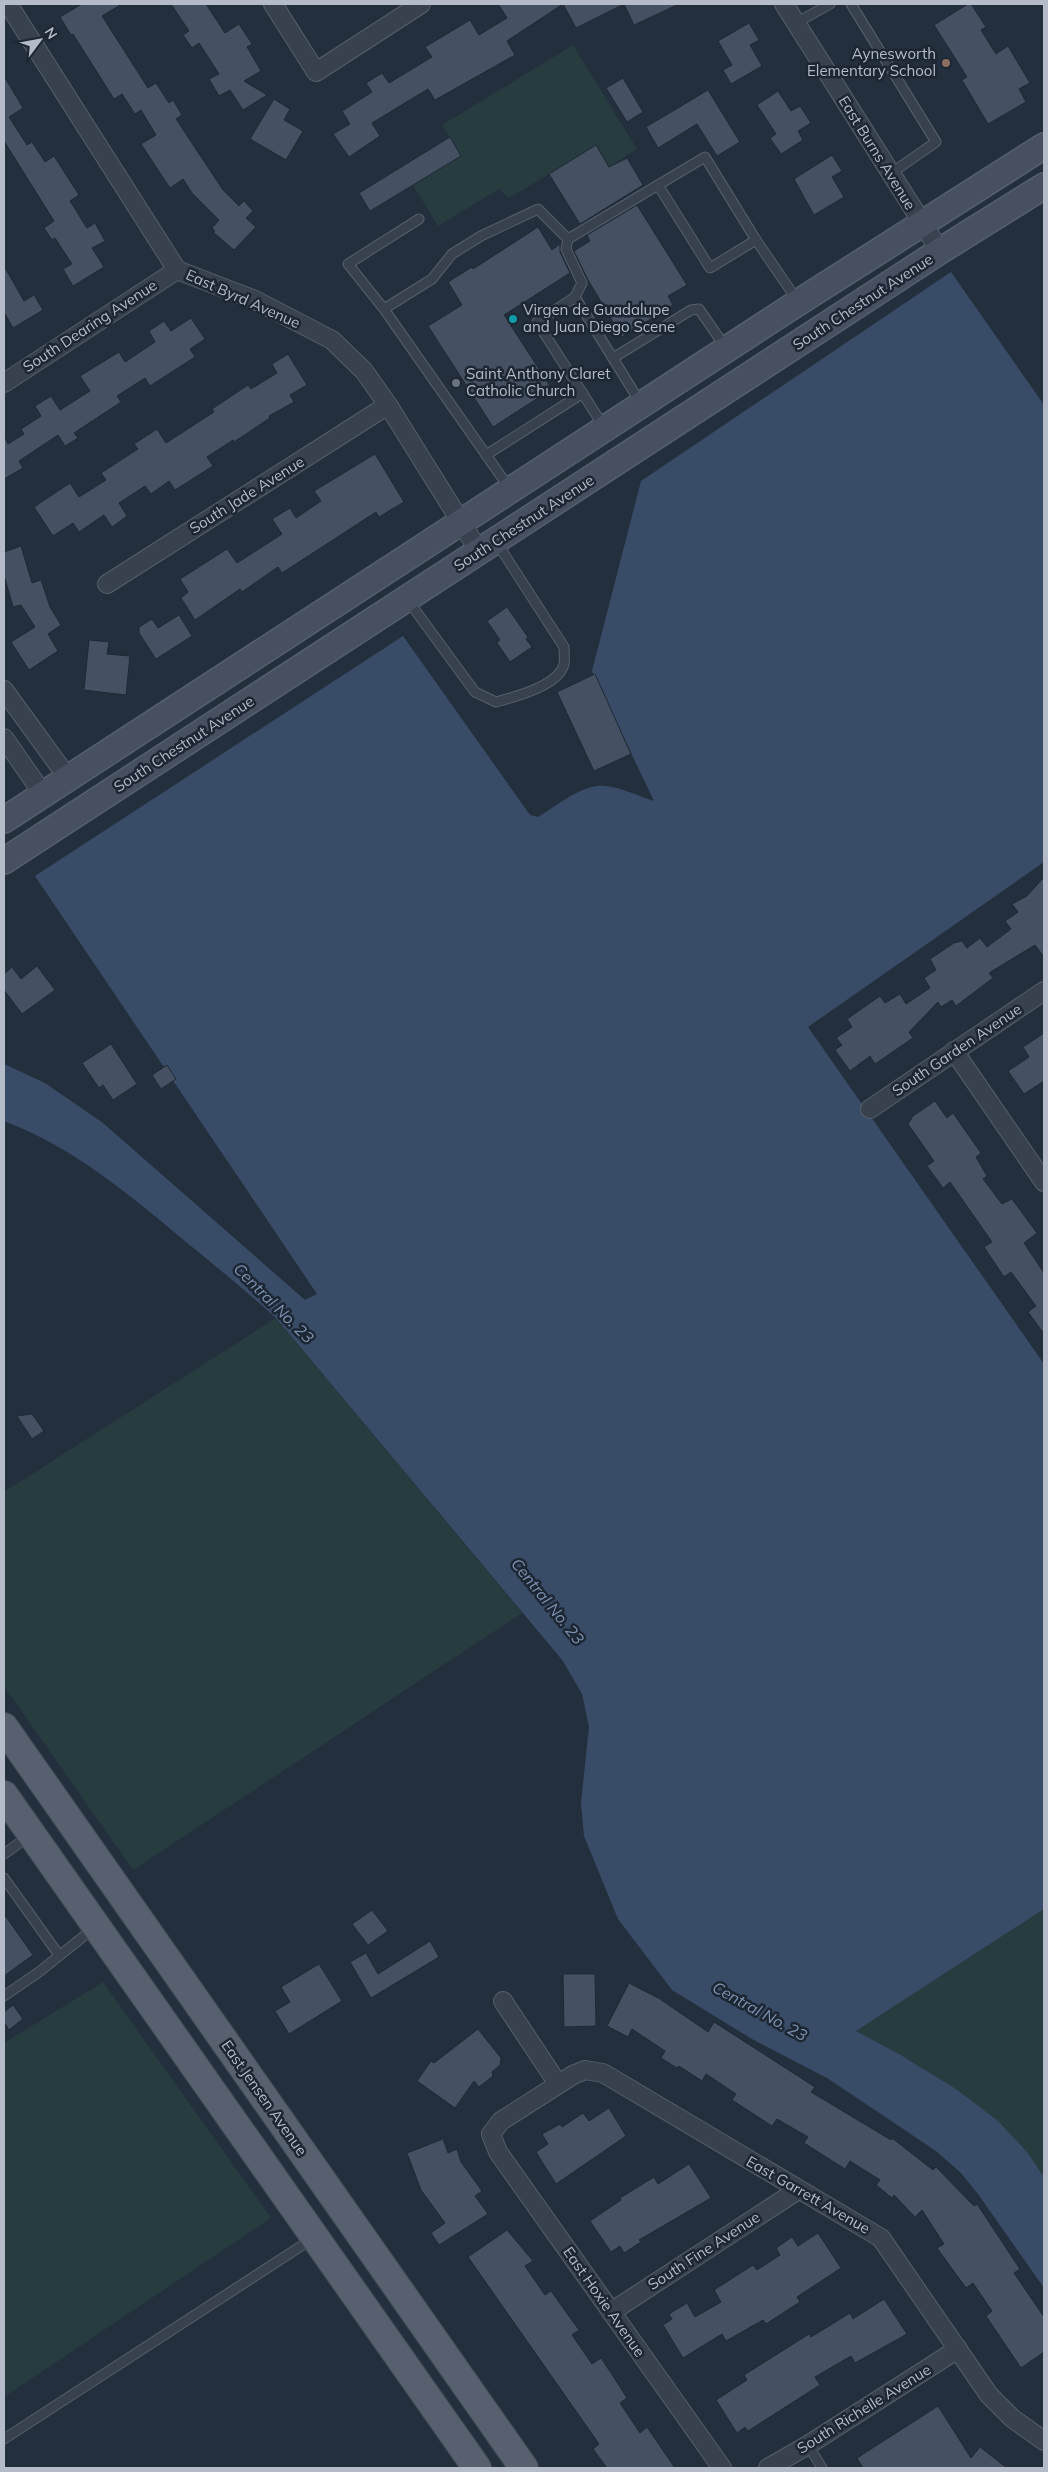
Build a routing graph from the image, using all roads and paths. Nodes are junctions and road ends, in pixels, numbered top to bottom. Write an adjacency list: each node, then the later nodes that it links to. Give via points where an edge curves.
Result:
1 (8, 4): 17 (street, East Byrd Avenue)
2 (274, 4): 3 (street, via 316,72)
3 (421, 4)
4 (784, 4): 7 (street, East Burns Avenue)
5 (830, 4): 7 (lane)
6 (851, 4): 9 (lane, via 936,142)
7 (796, 23): 9 (street, East Burns Avenue)
8 (1044, 146): 13 (main road)
9 (890, 174): 13 (street, East Burns Avenue)
10 (658, 185): 14 (lane); 15 (lane, via 710,268); 15 (lane, via 705,157)
11 (1044, 186): 16 (main road, South Chestnut Avenue)
12 (419, 219): 20 (lane, via 348,264)
13 (921, 224): 16 (street, East Burns Avenue); 19 (main road)
14 (568, 239): 18 (lane, via 566,249 582,283); 20 (lane, via 538,209 480,236 452,254 432,279)
15 (756, 240): 19 (lane)
16 (940, 251): 31 (main road, South Chestnut Avenue)
17 (177, 270): 23 (street, South Dearing Avenue); 26 (street, East Byrd Avenue, via 255,300 332,340 364,371)
18 (575, 297): 22 (lane); 24 (lane, via 536,322)
19 (798, 302): 21 (main road)
20 (384, 309): 28 (lane)
21 (727, 349): 22 (lane, via 699,309 691,310); 25 (main road)
22 (613, 358): 25 (lane)
23 (4, 382)
24 (583, 393): 27 (lane); 28 (lane)
25 (642, 405): 27 (main road)
26 (388, 406): 30 (street, East Byrd Avenue); 32 (street, South Jade Avenue)
27 (605, 428): 29 (main road)
28 (486, 455): 29 (lane)
29 (510, 490): 30 (main road)
30 (461, 523): 31 (street, East Byrd Avenue); 36 (main road)
31 (488, 546): 33 (main road, South Chestnut Avenue); 33 (lane, via 555,630 564,648 564,665 557,675 530,693 496,702 474,692)
32 (107, 584)
33 (407, 599): 39 (main road, South Chestnut Avenue)
34 (4, 690): 36 (street)
35 (4, 738): 37 (street)
36 (68, 778): 37 (main road)
37 (43, 794): 38 (main road)
38 (4, 820)
39 (4, 861)
40 (1044, 991): 41 (street, South Garden Avenue)
41 (954, 1051): 42 (street, South Garden Avenue); 43 (street)
42 (870, 1109)
43 (1044, 1182)
44 (4, 1727): 62 (main road, East Jensen Avenue)
45 (4, 1795): 46 (main road)
46 (32, 1834): 47 (lane); 49 (main road)
47 (4, 1854)
48 (4, 1878): 50 (lane)
49 (96, 1926): 50 (lane); 55 (main road)
50 (59, 1955): 51 (lane)
51 (4, 1996)
52 (503, 2001): 53 (street)
53 (558, 2084): 54 (street, East Garrett Avenue, via 585,2070 603,2073); 56 (street, East Hoxie Avenue, via 501,2121 491,2134 498,2152)
54 (798, 2190): 56 (street, South Fine Avenue); 57 (street, East Garrett Avenue, via 881,2238)
55 (315, 2237): 58 (lane); 61 (main road)
56 (611, 2312): 63 (street, East Hoxie Avenue)
57 (958, 2349): 59 (street, East Garrett Avenue, via 989,2395 1012,2418); 60 (street, South Richelle Avenue)
58 (4, 2439)
59 (1044, 2441)
60 (808, 2445): 64 (street, South Richelle Avenue); 65 (lane)
61 (477, 2468)
62 (524, 2468)
63 (722, 2468)
64 (768, 2468)
65 (822, 2468)

